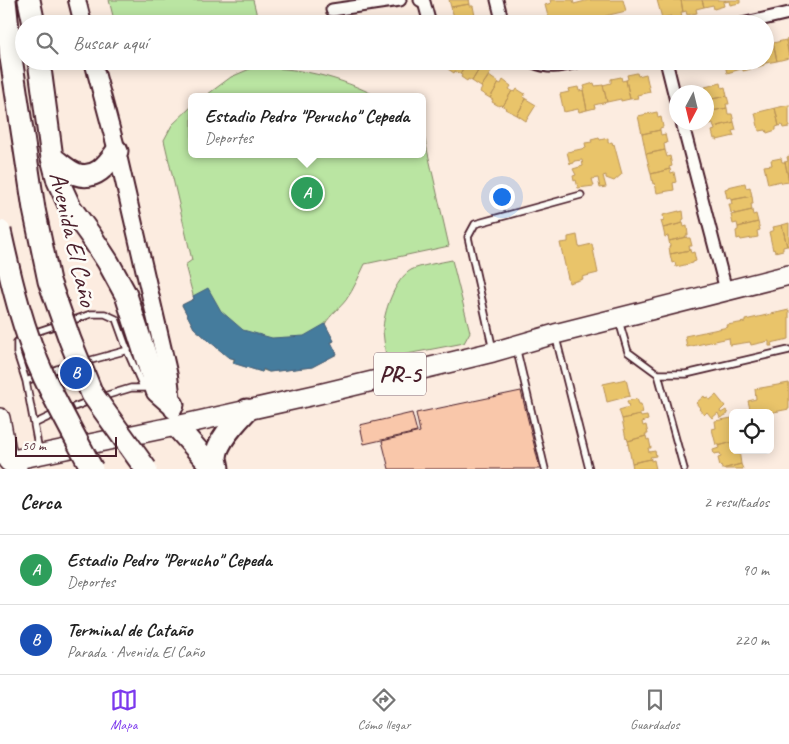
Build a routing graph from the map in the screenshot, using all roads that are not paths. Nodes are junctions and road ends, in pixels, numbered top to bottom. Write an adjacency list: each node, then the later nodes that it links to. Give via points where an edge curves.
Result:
1 (5, 0): 42 (highway, Avenida El Caño, bridge, via 34,210 49,281 92,394)
2 (30, 0): 9 (highway)
3 (76, 0): 10 (street)
4 (400, 0): 7 (street)
5 (420, 0): 11 (street, via 424,2)
6 (497, 0): 12 (street)
7 (332, 10)
8 (789, 13): 13 (street)
9 (32, 15)
10 (80, 15)
11 (428, 15)
12 (501, 15)
13 (774, 17)
14 (40, 70): 20 (highway)
15 (95, 70): 19 (street)
16 (668, 70): 17 (street)
17 (672, 85)
18 (684, 130): 24 (street)
19 (117, 151): 20 (highway, via 107,166 90,175 76,174); 34 (street)
20 (52, 158): 33 (highway, via 70,207 108,262 126,295)
21 (582, 195): 30 (lane, via 475,224 468,237)
22 (0, 231): 41 (highway, bridge, via 21,316 44,377)
23 (789, 274): 24 (main road, PR-5)
24 (726, 290): 25 (main road, PR-5)
25 (618, 318): 26 (main road, PR-5); 31 (lane, via 628,352)
26 (555, 334): 27 (main road, PR-5); 46 (lane)
27 (516, 346): 30 (main road, PR-5); 45 (lane)
28 (128, 350): 32 (lane); 32 (lane, via 116,319 105,314 91,314 24,336 17,342); 33 (lane)
29 (789, 350): 31 (lane, via 686,374)
30 (493, 352): 35 (main road, PR-5)
31 (658, 374): 47 (lane)
32 (26, 381): 37 (lane)
33 (150, 389): 34 (highway); 37 (lane, via 131,388 86,402)
34 (173, 405): 38 (street)
35 (246, 410): 38 (main road, PR-5); 44 (highway, via 219,446 216,457)
36 (0, 418): 40 (main road)
37 (34, 424): 39 (lane)
38 (176, 426): 39 (main road, PR-5); 43 (highway)
39 (39, 454): 40 (main road, PR-5)
40 (9, 464)
41 (92, 469)
42 (146, 469)
43 (214, 469)
44 (218, 469)
45 (546, 469)
46 (589, 469)
47 (684, 469)

